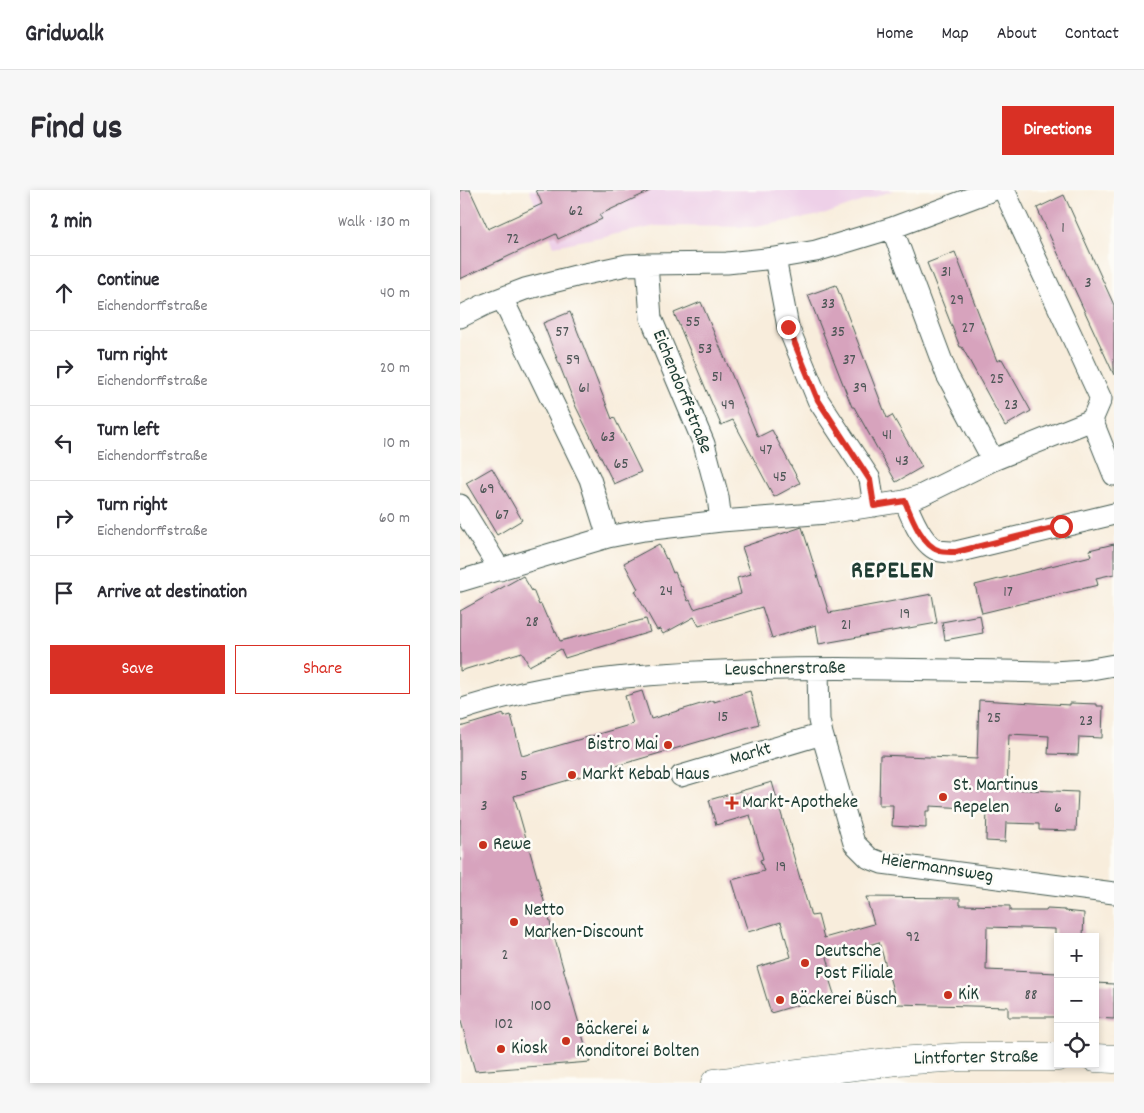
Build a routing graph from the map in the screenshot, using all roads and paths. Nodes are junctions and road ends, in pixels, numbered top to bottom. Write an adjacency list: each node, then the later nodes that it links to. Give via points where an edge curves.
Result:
1 (992, 190): 3 (street)
2 (1004, 190): 8 (street, via 1101,399)
3 (892, 228): 4 (street, via 816,251); 9 (street, via 947,375)
4 (775, 258): 5 (street, via 727,263); 13 (street, via 788,327 818,400 870,480)
5 (647, 264): 6 (street, via 576,276); 15 (street, Eichendorffstraße, via 651,318 704,444)
6 (502, 298): 7 (street); 16 (street, via 590,479)
7 (460, 317)
8 (1092, 420): 9 (street); 10 (street)
9 (993, 460): 11 (street)
10 (1114, 475)
11 (905, 501): 13 (street); 14 (street, via 925,542 938,551 956,552)
12 (460, 505): 17 (street)
13 (874, 506): 15 (street)
14 (1114, 514)
15 (721, 521): 16 (street)
16 (608, 537): 17 (street)
17 (500, 570): 18 (street)
18 (460, 581)
19 (1114, 665): 20 (street, Leuschnerstraße, via 1053,672)
20 (818, 669): 21 (street, Leuschnerstraße, via 629,676 509,696); 22 (street, Heiermannsweg)
21 (460, 710)
22 (822, 734): 23 (street, Markt); 24 (street, Heiermannsweg, via 854,844 869,858 882,863)
23 (680, 776)
24 (1114, 893)
25 (1054, 1058): 28 (street, Lintforter Straße, via 906,1060)
26 (1099, 1058): 27 (street)
27 (1114, 1058)
28 (715, 1083)

